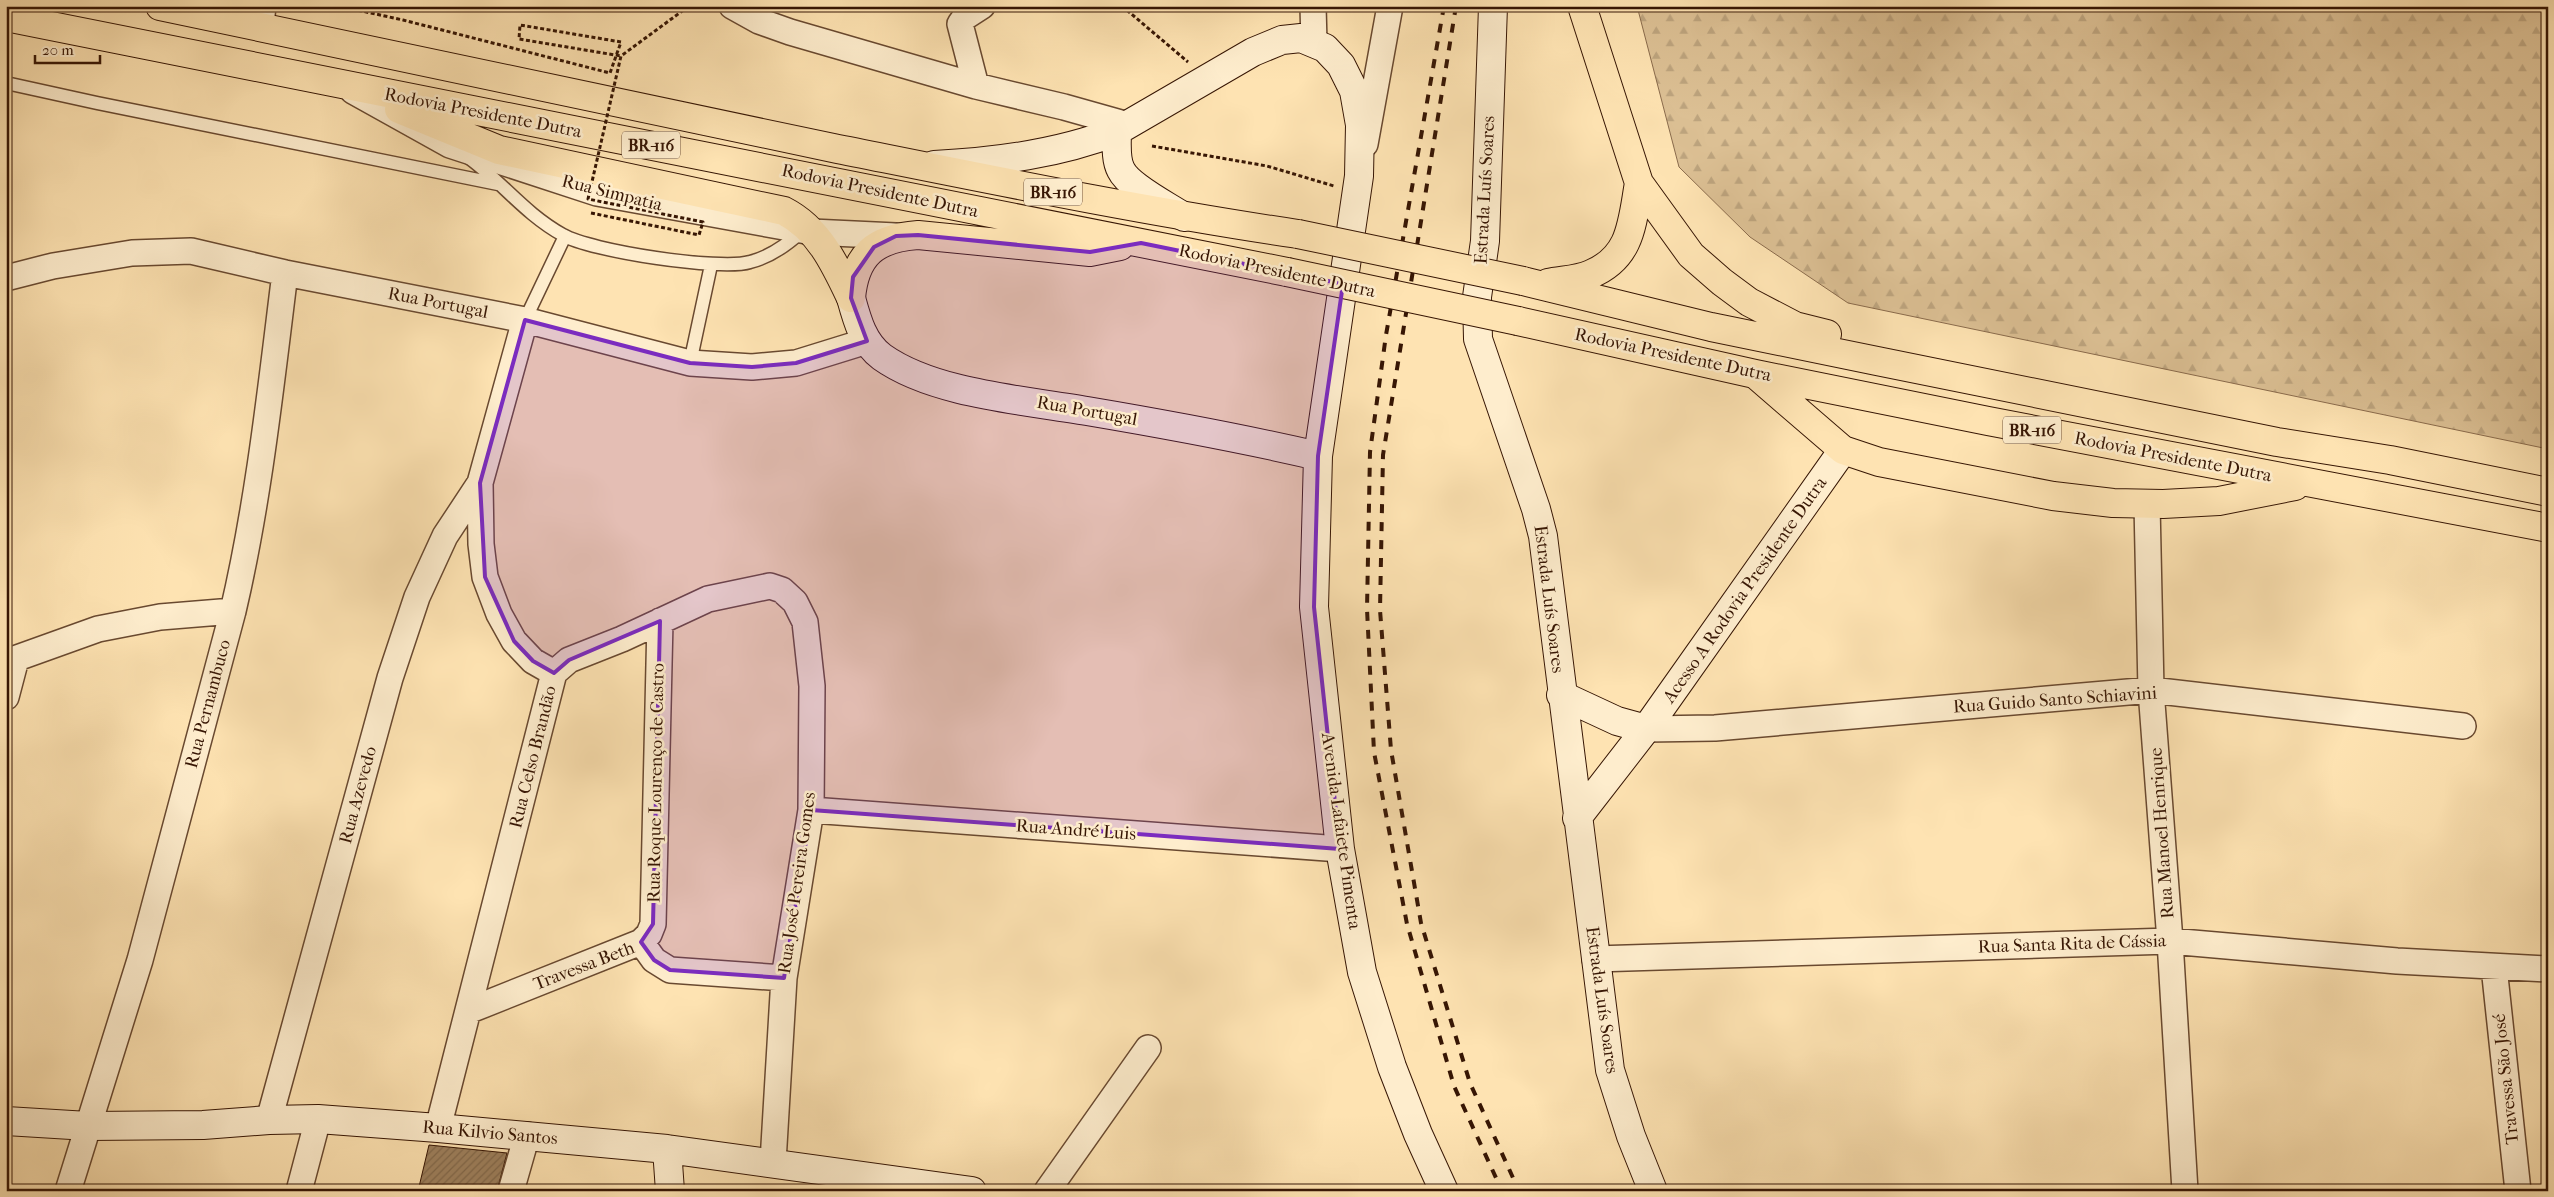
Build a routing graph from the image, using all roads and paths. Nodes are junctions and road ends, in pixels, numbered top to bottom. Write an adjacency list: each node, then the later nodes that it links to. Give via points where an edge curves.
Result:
1 (160, 6): 20 (highway, Rodovia Presidente Dutra / BR-116)
2 (222, 6): 12 (highway)
3 (339, 6): 15 (path, bridge, via 610,73 621,42 520,24 519,39)
4 (689, 6): 15 (path, bridge)
5 (732, 6): 18 (street, via 759,21 790,32)
6 (982, 6): 18 (street, via 960,24)
7 (1122, 6): 16 (path)
8 (1313, 6): 14 (street)
9 (1390, 6): 27 (street)
10 (1493, 6): 56 (main road, Estrada Luís Soares, via 1484,242 1477,297 1478,339 1543,536)
11 (1582, 6): 25 (highway)
12 (263, 10): 20 (highway, via 530,73)
13 (6, 17): 19 (highway, Rodovia Presidente Dutra / BR-116)
14 (1314, 43): 16 (main road, via 1293,38 1275,42); 27 (main road, Avenida Lafaiete Pimenta, via 1325,48 1341,65 1354,91 1360,125)
15 (621, 56): 28 (path, bridge, via 588,199 703,222 699,235)
16 (1207, 80): 21 (main road)
17 (6, 82): 26 (lane)
18 (976, 86): 21 (street, via 1064,106)
19 (346, 87): 22 (street, Rua Simpatia); 30 (highway, via 499,150 784,211 797,218); 33 (highway, Rodovia Presidente Dutra / BR-116, via 726,159)
20 (595, 100): 24 (highway, Rodovia Presidente Dutra / BR-116)
21 (1122, 128): 24 (main road, via 1045,153); 29 (main road, via 1117,149 1121,172)
22 (450, 145): 26 (lane); 30 (street, Rua Simpatia, via 597,193)
23 (1152, 146): 27 (path)
24 (921, 166): 29 (highway, Rodovia Presidente Dutra / BR-116)
25 (1639, 183): 37 (highway, via 1631,229 1624,248 1612,263 1589,275); 45 (highway, via 1691,256 1749,302 1795,326 2226,416)
26 (498, 184): 31 (lane, via 527,211)
27 (1358, 184): 44 (main road, Avenida Lafaiete Pimenta)
28 (591, 213)
29 (1185, 217): 37 (highway, Rodovia Presidente Dutra / BR-116, bridge, via 1298,234)
30 (807, 231): 32 (street, Rua Simpatia); 34 (lane, via 750,262); 38 (highway, via 825,247)
31 (565, 236): 34 (lane, via 619,250); 39 (lane)
32 (896, 236): 33 (highway, via 918,235 1090,252); 38 (highway, via 874,247 858,267 853,277)
33 (1141, 243): 42 (highway, Rodovia Presidente Dutra / BR-116, bridge)
34 (711, 265): 41 (lane)
35 (285, 273): 36 (street, Rua Portugal, via 190,251 132,253 53,266); 39 (street, Rua Portugal); 51 (street, Rua Pernambuco, via 267,415)
36 (6, 278)
37 (1531, 283): 45 (highway, Rodovia Presidente Dutra / BR-116, via 1769,339 2277,442)
38 (851, 298): 40 (main road, Rua Portugal)
39 (525, 320): 41 (street, Rua Portugal); 46 (street, Rua Celso Brandão)
40 (867, 342): 41 (street, Rua Portugal, via 796,363 752,367); 44 (main road, Rua Portugal, via 881,356 911,374 963,389 1231,436)
41 (690, 364)
42 (1755, 374): 43 (highway); 47 (highway, Rodovia Presidente Dutra / BR-116)
43 (1843, 450): 49 (highway, via 1879,462 2053,496); 59 (main road, Acesso A Rodovia Presidente Dutra)
44 (1318, 456): 62 (main road, Avenida Lafaiete Pimenta, via 1314,607)
45 (2390, 460): 48 (highway, Rodovia Presidente Dutra / BR-116)
46 (480, 483): 54 (street, Rua Celso Brandão, via 484,577 514,641 533,661); 72 (street, Rua Azevedo, via 441,545 417,597 390,678)
47 (2309, 483): 49 (highway, via 2219,501); 50 (highway, Rodovia Presidente Dutra / BR-116)
48 (2548, 492)
49 (2147, 504): 55 (street, Rua Manoel Henrique)
50 (2548, 528)
51 (233, 610): 53 (street, via 160,617 98,629); 74 (street, Rua Pernambuco, via 140,960)
52 (660, 621): 54 (street, Rua José Pereira Gomes, via 569,660); 60 (street, Rua José Pereira Gomes, via 708,599 770,586 782,590 795,602 806,622 812,686); 64 (street, Rua Roque Lourenço de Castro, via 653,924)
53 (11, 661): 57 (street)
54 (554, 673): 69 (street, Rua Celso Brandão)
55 (2151, 690): 58 (street, Rua Guido Santo Schiavini); 59 (street, Rua Guido Santo Schiavini, via 1715,728); 63 (street, Rua Manoel Henrique)
56 (1561, 695): 59 (main road, via 1617,721); 61 (main road, Estrada Luís Soares)
57 (6, 697)
58 (2463, 726)
59 (1646, 729): 61 (main road, Acesso A Rodovia Presidente Dutra)
60 (811, 810): 62 (street, Rua André Luis); 68 (street, Rua José Pereira Gomes)
61 (1577, 818): 65 (main road, Estrada Luís Soares)
62 (1340, 849): 86 (main road, Avenida Lafaiete Pimenta, via 1352,921 1373,1008 1402,1092)
63 (2170, 941): 65 (street, Rua Santa Rita de Cássia); 66 (street, Rua Santa Rita de Cássia); 88 (street, Rua Manoel Henrique)
64 (641, 942): 68 (street, Travessa Beth, via 654,960 670,970); 69 (street, Travessa Beth)
65 (1595, 959): 87 (main road, Estrada Luís Soares, via 1610,1070 1631,1136)
66 (2494, 967): 67 (street, Rua Santa Rita de Cássia); 89 (street, Travessa São José)
67 (2548, 968)
68 (784, 978): 78 (street, Rua José Pereira Gomes)
69 (468, 1011): 75 (street, Rua Celso Brandão)
70 (1148, 1048): 85 (street)
71 (318, 1119): 72 (main road, Rua Kilvio Santos); 75 (main road, Rua Kilvio Santos); 81 (street)
72 (269, 1120): 74 (main road, Rua Kilvio Santos, via 203,1126)
73 (6, 1121): 74 (main road, Rua Kilvio Santos)
74 (88, 1126): 80 (street, Rua Pernambuco)
75 (438, 1128): 76 (main road, Rua Kilvio Santos)
76 (527, 1135): 77 (main road, Rua Kilvio Santos); 82 (street)
77 (667, 1149): 78 (main road, Rua Kilvio Santos); 83 (main road)
78 (773, 1162): 79 (main road, Rua Kilvio Santos)
79 (851, 1183): 84 (main road, Rua Kilvio Santos)
80 (68, 1191)
81 (299, 1191)
82 (511, 1191)
83 (670, 1191)
84 (972, 1191)
85 (1047, 1191)
86 (1444, 1191)
87 (1654, 1191)
88 (2185, 1191)
89 (2518, 1191)

